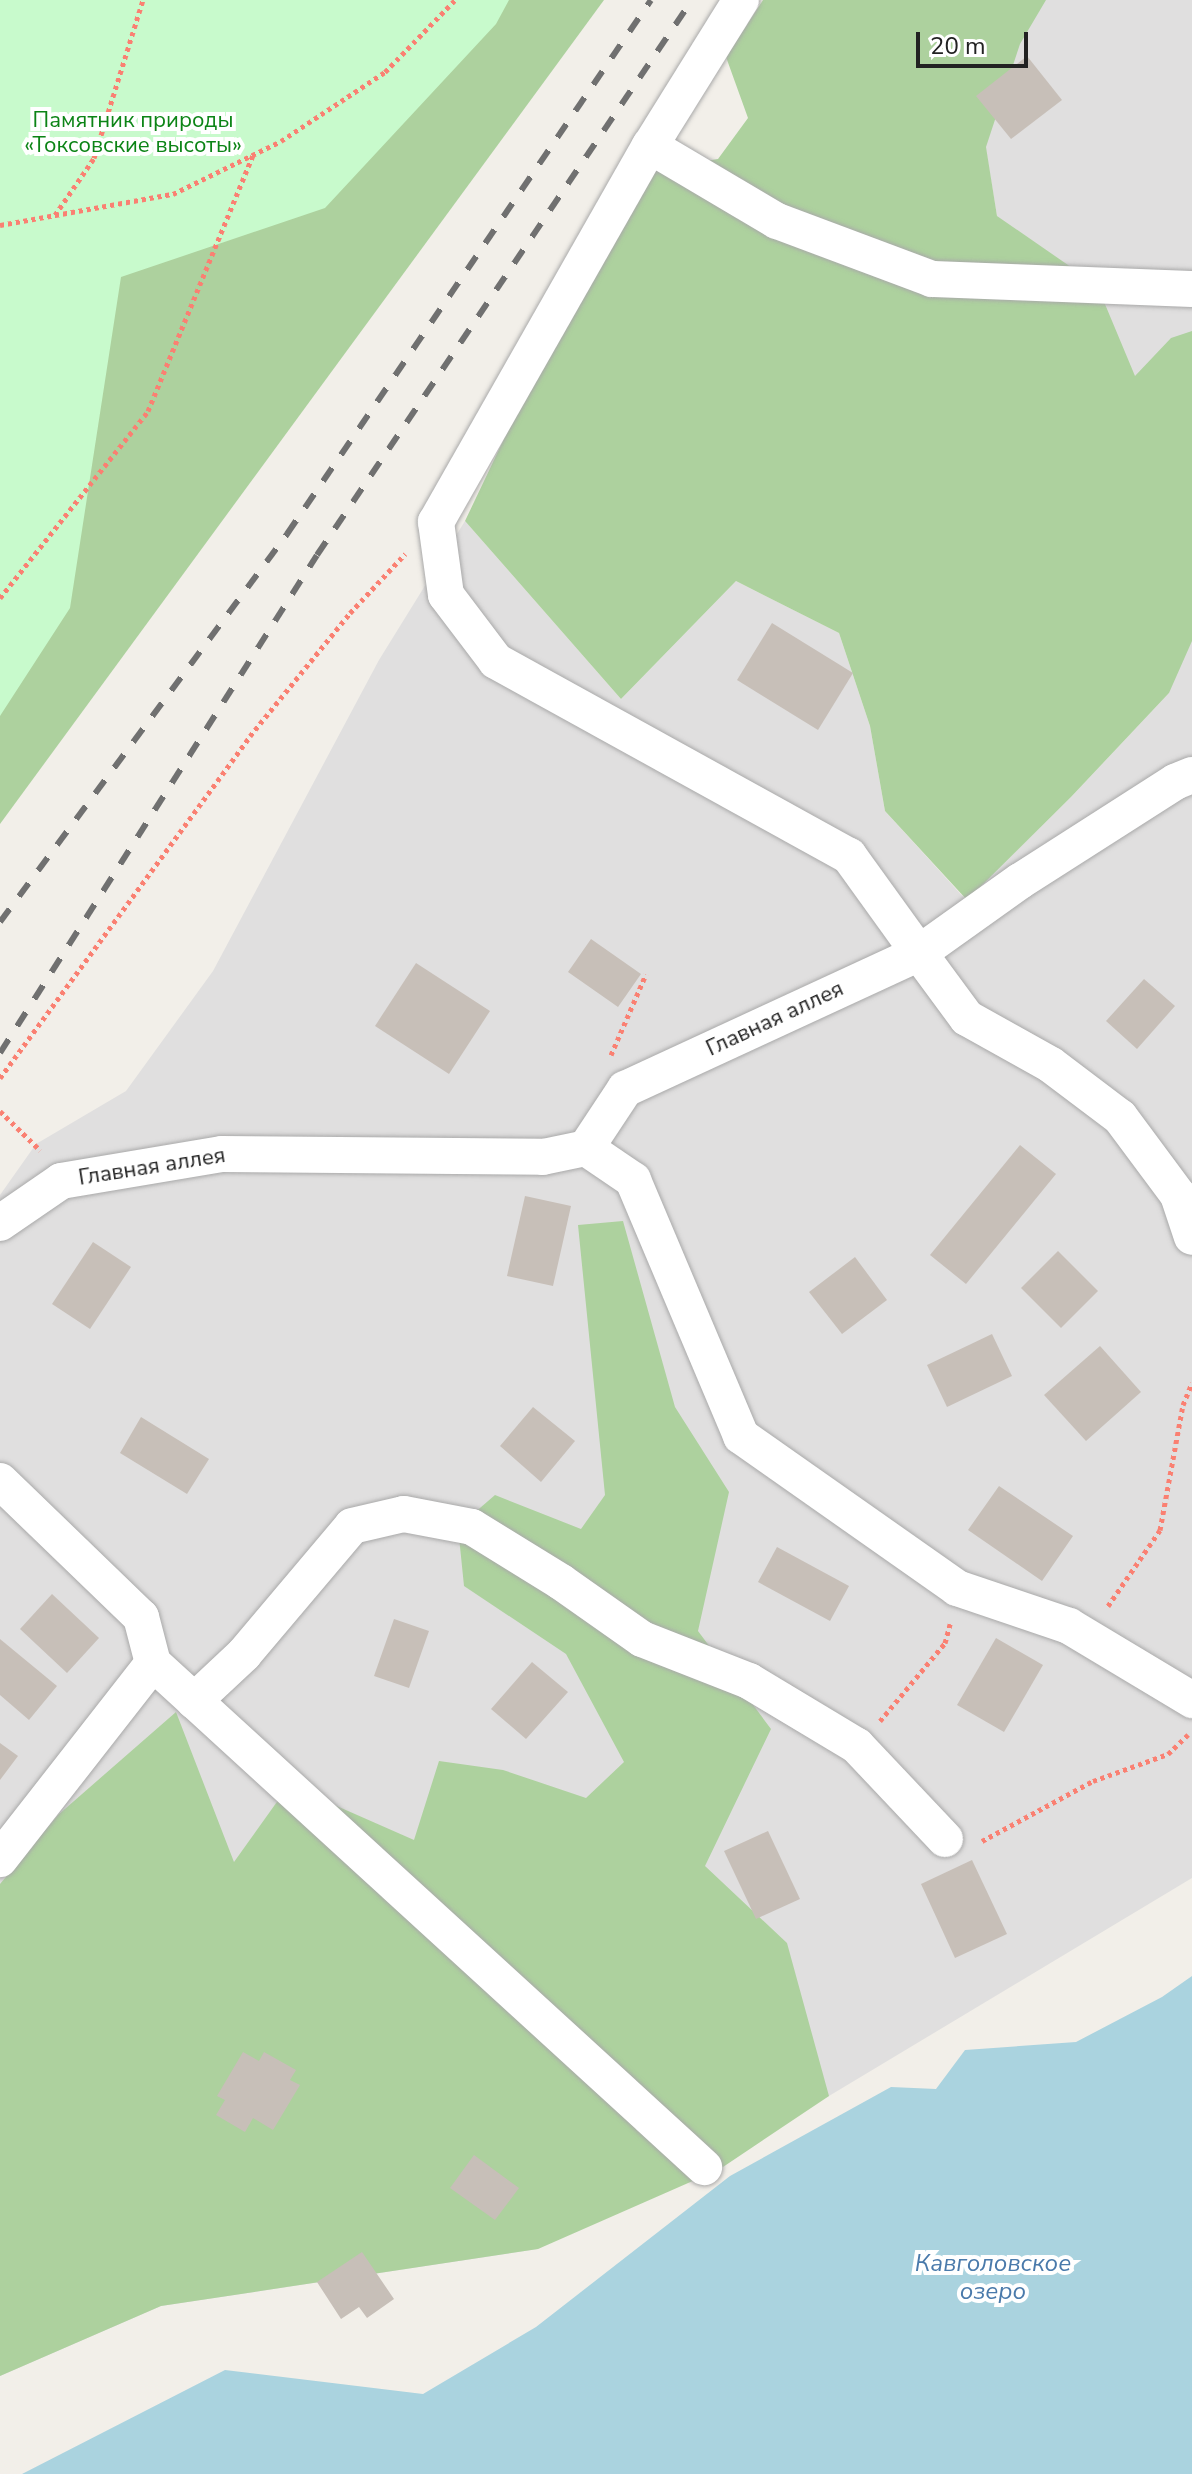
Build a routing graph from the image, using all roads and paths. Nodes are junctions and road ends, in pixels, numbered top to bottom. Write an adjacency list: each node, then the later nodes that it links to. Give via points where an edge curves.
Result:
1 (143, 0): 6 (path, via 94,158)
2 (455, 0): 5 (path, via 385,72)
3 (741, 0): 4 (street)
4 (650, 146): 8 (street, via 777,221 932,279); 9 (street)
5 (253, 154): 6 (path, via 173,194); 10 (path, via 148,411)
6 (55, 215): 7 (path)
7 (0, 225)
8 (1192, 289)
9 (436, 522): 12 (street, via 446,595 496,661 849,856); 14 (path, via 350,613 250,736)
10 (0, 598)
11 (1192, 775): 12 (street, Главная аллея, via 1020,881)
12 (919, 953): 15 (street, Главная аллея); 20 (street, via 967,1018 1051,1065 1120,1117 1178,1195)
13 (646, 974): 15 (path, via 610,1056)
14 (0, 1078)
15 (625, 1089): 17 (street)
16 (0, 1111): 18 (path, via 36,1144)
17 (586, 1148): 18 (street, Главная аллея, via 543,1157 222,1154); 23 (street, via 633,1180 741,1436)
18 (61, 1181): 19 (street, Главная аллея)
19 (0, 1223)
20 (1192, 1237)
21 (1192, 1383): 24 (path, via 1183,1405 1160,1530)
22 (0, 1481): 25 (street, via 141,1617)
23 (957, 1588): 24 (street); 29 (path, via 945,1643)
24 (1087, 1636): 26 (street)
25 (153, 1663): 27 (street); 31 (street)
26 (1192, 1700)
27 (194, 1701): 29 (street, via 244,1654 352,1526 404,1514 472,1527 642,1639 749,1681); 32 (street)
28 (1192, 1732): 30 (path, via 1168,1754 1093,1781 982,1841)
29 (857, 1746): 30 (street)
30 (945, 1839)
31 (0, 1859)
32 (704, 2167)

